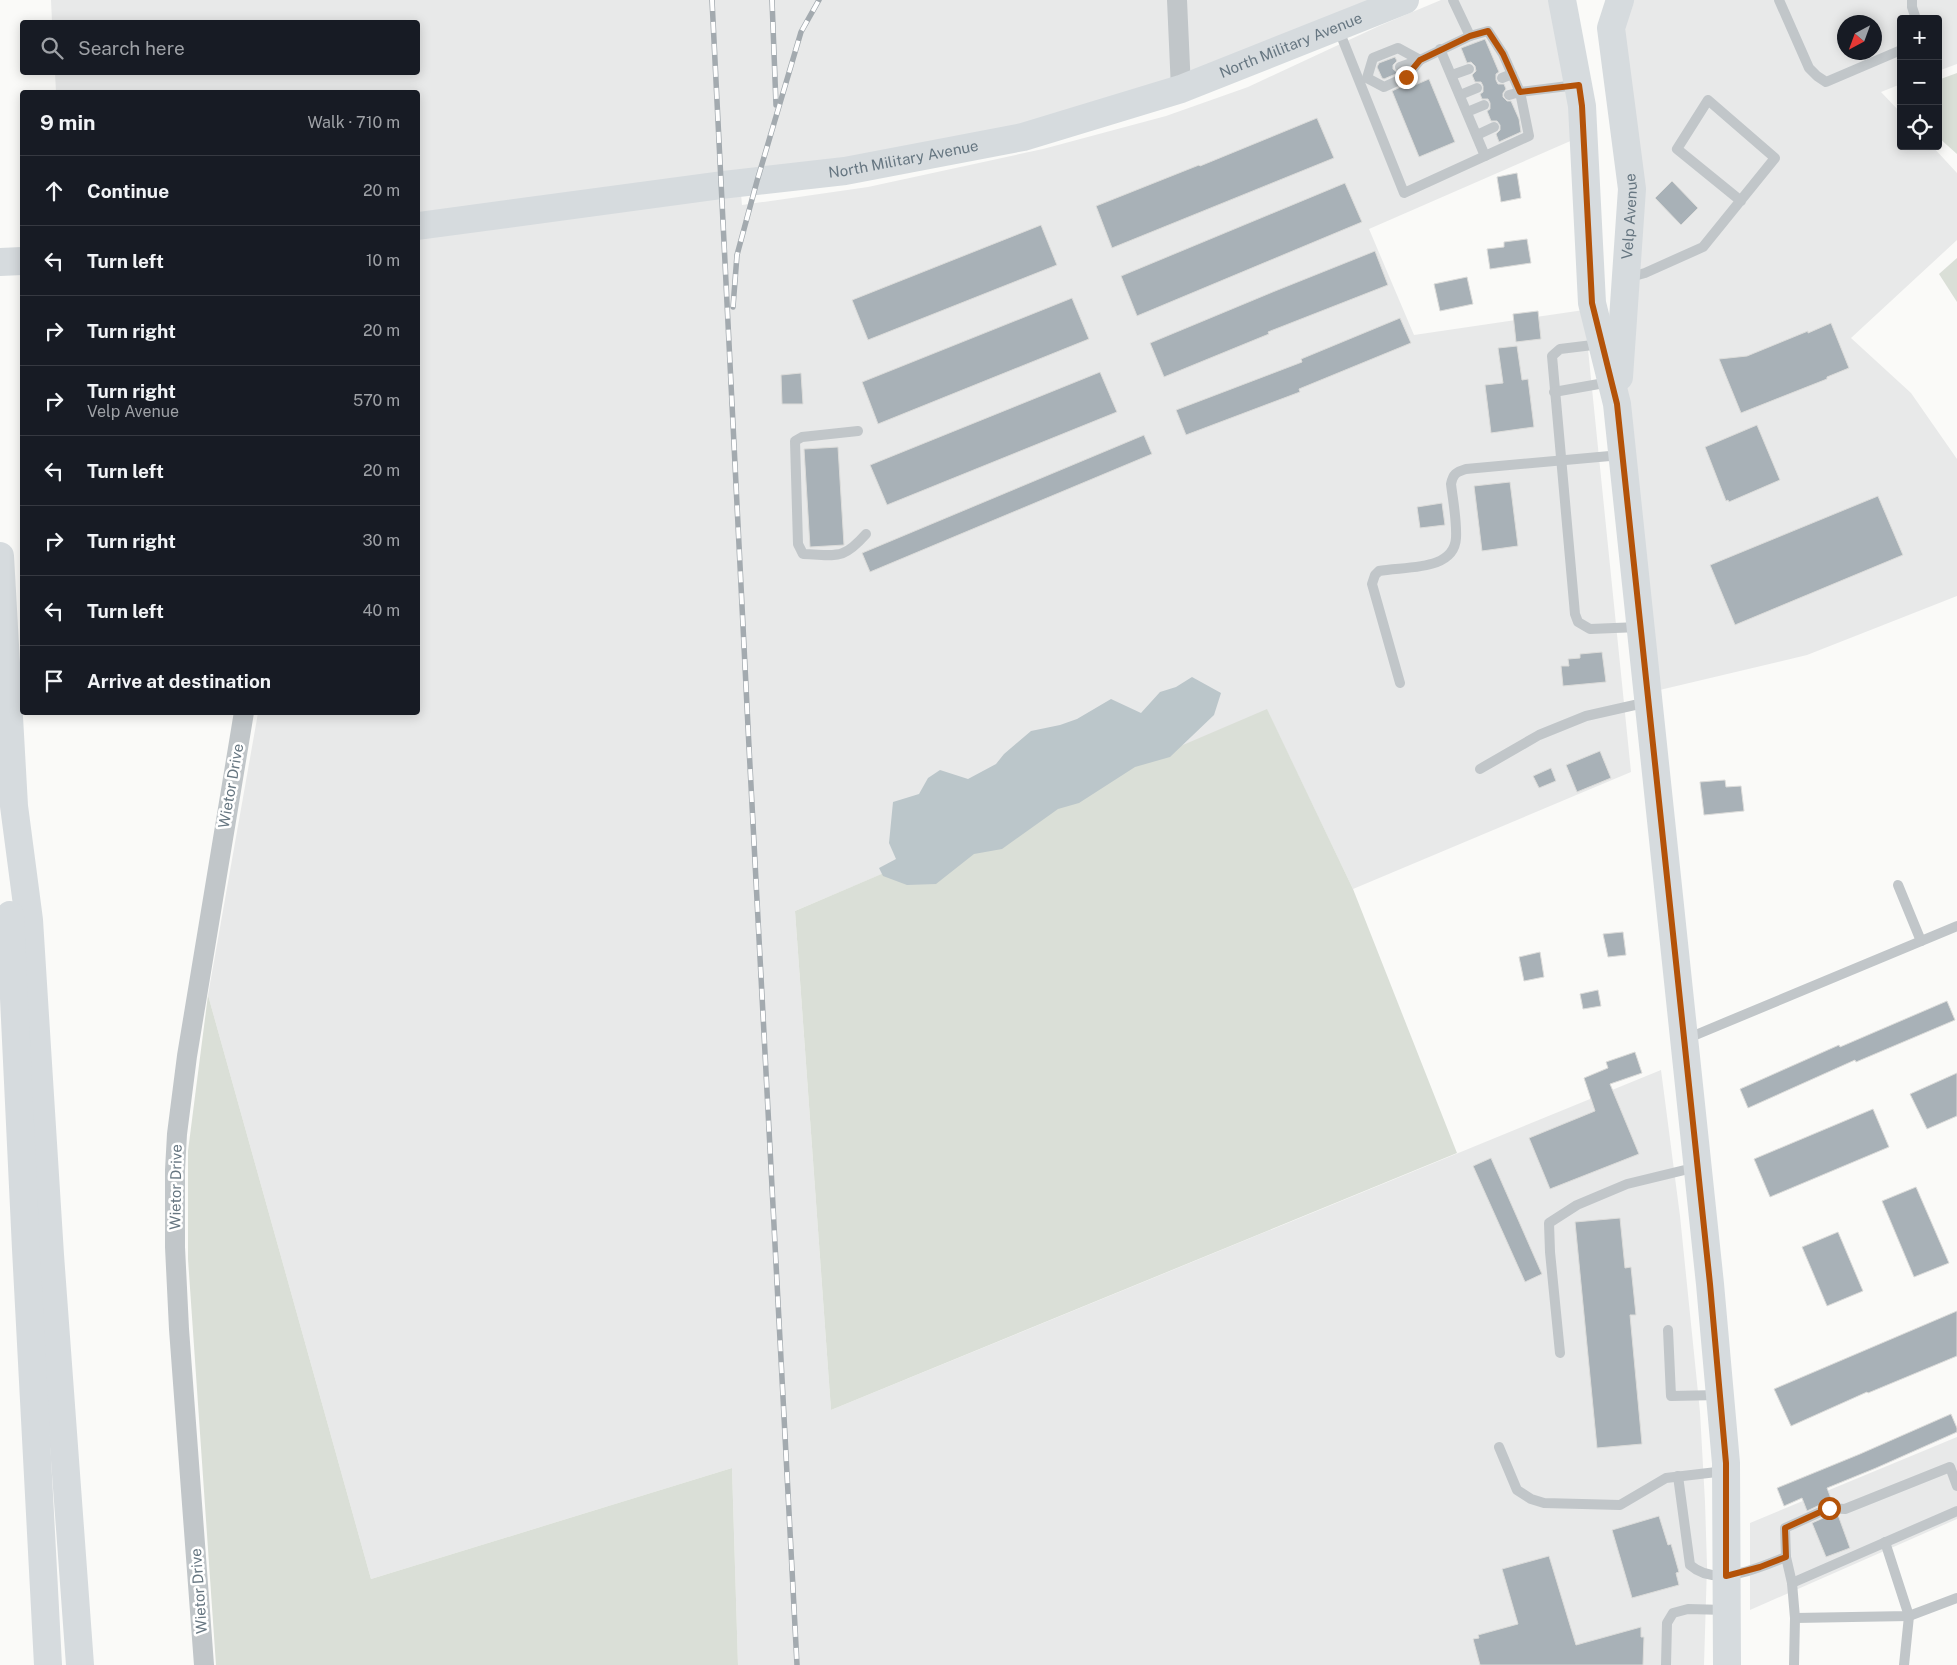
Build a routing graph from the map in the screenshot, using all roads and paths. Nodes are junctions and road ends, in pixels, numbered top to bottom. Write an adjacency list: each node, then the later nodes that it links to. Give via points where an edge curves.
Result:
1 (1177, 0): 22 (street)
2 (1405, 0): 8 (main road, North Military Avenue)
3 (1453, 0): 11 (lane)
4 (1562, 0): 20 (main road, Velp Avenue)
5 (1620, 0): 35 (main road, Velp Avenue, via 1611,28 1632,189)
6 (1779, 0): 13 (lane, via 1809,68 1826,82)
7 (1912, 0): 9 (lane)
8 (1381, 6): 10 (main road, North Military Avenue)
9 (1915, 15)
10 (1338, 27): 19 (lane); 22 (main road, North Military Avenue)
11 (1470, 36): 12 (lane); 23 (lane, via 1488,31 1507,76)
12 (1440, 49): 14 (lane); 18 (lane)
13 (1897, 52)
14 (1420, 60): 15 (lane); 19 (lane, via 1406,77 1384,87); 19 (lane, via 1398,48 1373,58)
15 (1400, 67)
16 (1469, 69): 18 (lane)
17 (1380, 74): 19 (lane)
18 (1452, 75): 24 (lane)
19 (1363, 80): 30 (lane, via 1404,192)
20 (1579, 85): 23 (lane); 36 (main road, Velp Avenue, via 1592,303)
21 (1477, 88): 24 (lane)
22 (1181, 89): 32 (main road, North Military Avenue, via 1023,136 845,171)
23 (1520, 92): 25 (lane); 30 (lane, via 1520,113 1529,136)
24 (1460, 95): 27 (lane)
25 (1509, 95)
26 (1484, 105): 27 (lane)
27 (1467, 112): 29 (lane)
28 (1494, 127): 29 (lane)
29 (1477, 135): 30 (lane)
30 (1485, 156)
31 (1741, 201): 31 (lane, via 1775,158 1708,100 1677,149); 35 (lane, via 1703,248)
32 (420, 226)
33 (20, 261): 34 (main road)
34 (0, 262)
35 (1626, 278): 38 (main road, Velp Avenue)
36 (1602, 344): 37 (lane, via 1556,352 1552,356); 38 (main road, Velp Avenue)
37 (1554, 392): 38 (lane); 41 (lane)
38 (1614, 393): 40 (main road, Velp Avenue)
39 (858, 431): 42 (lane, via 802,437 795,441 798,544 803,554 843,555)
40 (1622, 455): 41 (lane); 44 (main road, Velp Avenue)
41 (1560, 461): 44 (lane, via 1578,622 1590,629); 45 (lane, via 1456,472 1451,484 1456,538 1452,552 1446,559 1435,563 1379,571 1375,575 1372,584)
42 (866, 534)
43 (0, 556): 49 (main road)
44 (1641, 627): 46 (main road, Velp Avenue)
45 (1400, 683)
46 (1648, 702): 48 (lane, via 1586,716 1547,732); 53 (main road, Velp Avenue)
47 (244, 715): 73 (street, Wietor Drive, via 187,1056 175,1170 179,1329)
48 (1480, 769)
49 (14, 806): 71 (main road, via 10,927); 72 (main road, via 29,920)
50 (1898, 885): 52 (lane)
51 (1957, 926): 52 (lane)
52 (1921, 941): 53 (lane)
53 (1685, 1040): 54 (main road, Velp Avenue)
54 (1698, 1167): 56 (lane, via 1627,1184 1577,1205 1548,1223); 57 (main road, Velp Avenue)
55 (1668, 1330): 57 (lane, via 1671,1396)
56 (1560, 1353)
57 (1720, 1395): 59 (main road, Velp Avenue)
58 (1499, 1446): 60 (lane, via 1517,1490 1531,1500 1544,1503 1620,1505 1666,1478)
59 (1726, 1471): 60 (lane); 65 (main road, Velp Avenue)
60 (1678, 1476): 65 (lane, via 1690,1565 1698,1572)
61 (1957, 1486): 64 (lane, via 1950,1467 1845,1509 1829,1508 1785,1528)
62 (1957, 1511): 63 (lane)
63 (1885, 1542): 66 (lane); 69 (lane)
64 (1786, 1557): 65 (lane); 66 (lane)
65 (1726, 1576): 68 (main road, Velp Avenue)
66 (1792, 1583): 70 (lane)
67 (1957, 1598): 69 (lane)
68 (1726, 1610): 74 (lane, via 1688,1609 1674,1613 1667,1623); 75 (main road, Velp Avenue)
69 (1909, 1616): 70 (lane); 77 (lane)
70 (1794, 1618): 76 (lane)
71 (48, 1665)
72 (80, 1665)
73 (204, 1665)
74 (1666, 1665)
75 (1726, 1665)
76 (1794, 1665)
77 (1904, 1665)

